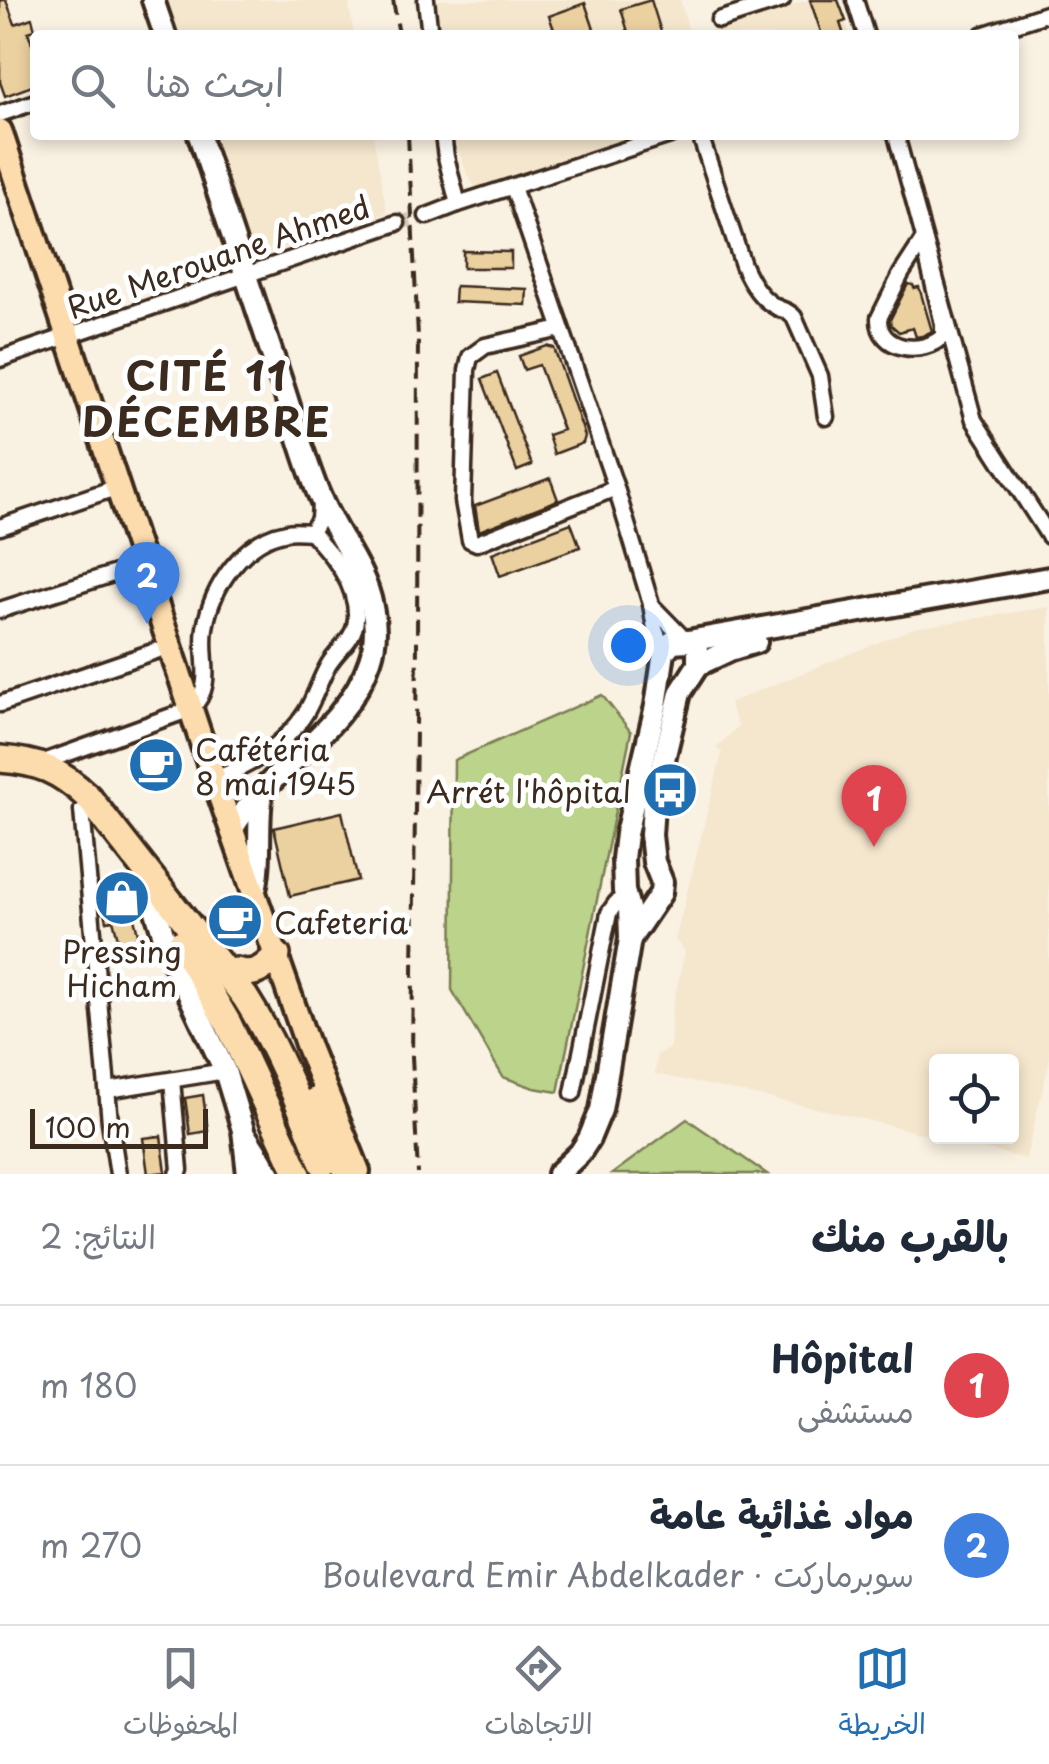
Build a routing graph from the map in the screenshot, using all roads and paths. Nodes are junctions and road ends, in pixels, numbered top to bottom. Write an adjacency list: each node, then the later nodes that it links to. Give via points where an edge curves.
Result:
1 (153, 0): 7 (street)
2 (426, 0): 8 (street)
3 (782, 0): 6 (street)
4 (855, 0): 9 (street)
5 (1049, 13): 10 (street)
6 (718, 20)
7 (163, 30)
8 (429, 30)
9 (864, 30)
10 (997, 30)
11 (30, 104): 12 (street)
12 (0, 114)
13 (0, 130): 19 (main road)
14 (201, 140): 25 (street)
15 (444, 140): 21 (street)
16 (655, 140): 20 (street)
17 (702, 140): 29 (street, via 743,265 768,301 794,317 820,376)
18 (897, 140): 24 (street)
19 (5, 162): 27 (main road)
20 (512, 187): 21 (street); 26 (street)
21 (458, 204): 22 (street)
22 (428, 216)
23 (396, 224): 25 (street, Rue Merouane Ahmed)
24 (923, 240): 24 (street, via 878,324 886,340 912,348 936,343 944,330); 35 (street, via 974,420)
25 (245, 275): 27 (street, Rue Merouane Ahmed); 32 (street)
26 (562, 329): 31 (street); 31 (street, via 484,346 470,356 464,501 470,540 477,543)
27 (70, 336): 28 (street, Rue Merouane Ahmed); 30 (main road)
28 (0, 360)
29 (826, 417)
30 (118, 487): 33 (street); 36 (main road)
31 (616, 488): 39 (street)
32 (320, 498): 34 (street); 51 (street, via 364,583 374,643 351,699)
33 (0, 527)
34 (310, 532): 46 (street, via 287,532 249,550 222,582 205,625 205,691); 50 (street, via 348,582 354,631 295,729)
35 (1049, 536)
36 (144, 564): 40 (street); 42 (main road)
37 (1049, 578): 41 (street)
38 (1049, 590): 44 (street, via 763,640)
39 (651, 604): 41 (street); 43 (street)
40 (0, 610)
41 (686, 641): 43 (street, via 672,642); 44 (street, via 698,651)
42 (170, 646): 45 (street); 46 (main road)
43 (664, 656): 44 (street, via 674,675); 55 (street, via 626,834)
44 (695, 669): 54 (street, via 680,693 653,805)
45 (0, 704)
46 (191, 709): 48 (street); 50 (main road)
47 (0, 759): 48 (highway)
48 (38, 764): 60 (highway, via 88,797)
49 (0, 774): 52 (highway, via 48,782)
50 (214, 781): 51 (street, via 243,792); 53 (main road)
51 (262, 788): 53 (street); 56 (street)
52 (82, 810): 58 (highway); 65 (street)
53 (232, 830): 56 (main road)
54 (657, 873): 55 (street, via 637,868 626,877); 57 (street, via 662,888)
55 (626, 893): 57 (street, via 637,905); 59 (street); 66 (street, via 609,913)
56 (254, 894): 61 (main road)
57 (654, 902): 59 (street)
58 (154, 905): 60 (highway); 63 (street)
59 (630, 939): 75 (street, via 601,1110 580,1153)
60 (193, 946): 62 (highway); 68 (highway, via 245,997 279,1054)
61 (276, 955): 62 (highway, via 255,973); 74 (main road)
62 (236, 971): 73 (highway, via 292,1047)
63 (225, 1070): 64 (street); 67 (street)
64 (172, 1080): 65 (street); 70 (street)
65 (108, 1090): 69 (street)
66 (573, 1092)
67 (243, 1130): 71 (street); 72 (street)
68 (310, 1169)
69 (118, 1174)
70 (178, 1174)
71 (248, 1174)
72 (270, 1174)
73 (348, 1174)
74 (358, 1174)
75 (558, 1174)

